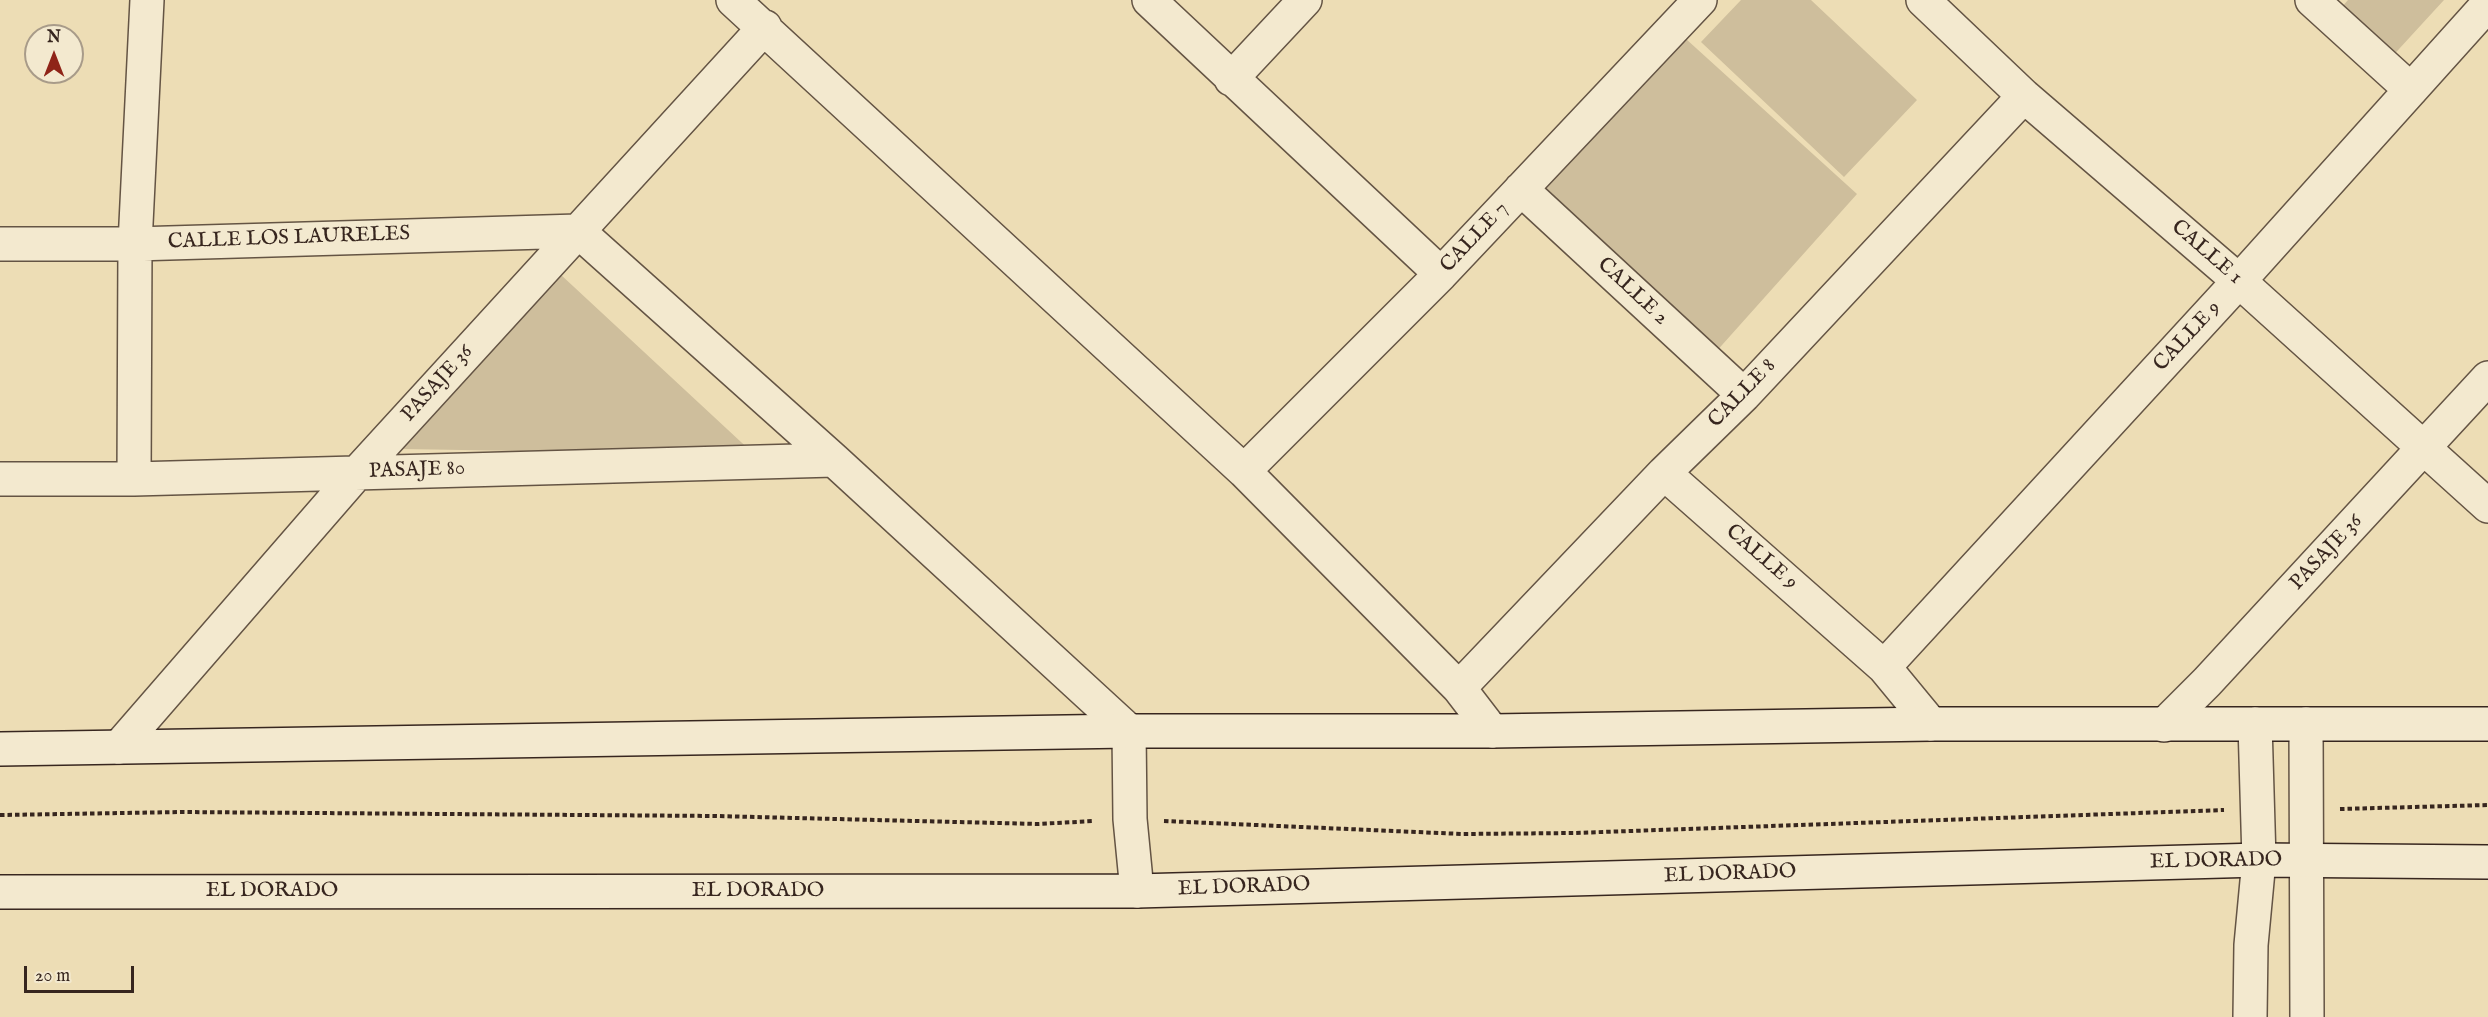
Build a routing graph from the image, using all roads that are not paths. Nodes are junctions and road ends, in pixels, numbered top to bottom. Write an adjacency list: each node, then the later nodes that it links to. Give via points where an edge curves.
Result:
1 (147, 0): 15 (street)
2 (733, 0): 9 (street)
3 (1149, 0): 10 (street)
4 (1305, 0): 10 (street)
5 (1700, 0): 13 (street, CALLE 7)
6 (1923, 0): 12 (street, CALLE 1)
7 (2312, 0): 11 (street)
8 (2488, 4): 11 (street, CALLE 9)
9 (765, 27): 14 (street, PASAJE 36); 23 (street)
10 (1232, 79): 17 (street)
11 (2411, 90): 18 (street, CALLE 9)
12 (2024, 96): 18 (street, CALLE 1); 20 (street, CALLE 8)
13 (1521, 189): 17 (street, CALLE 7); 20 (street, CALLE 2)
14 (578, 231): 15 (street, CALLE LOS LAURELES); 22 (street); 24 (street, PASAJE 36)
15 (135, 243): 16 (street, CALLE LOS LAURELES); 27 (street)
16 (0, 244)
17 (1441, 274): 23 (street, CALLE 7)
18 (2239, 281): 21 (street, CALLE 1); 29 (street, CALLE 9)
19 (2488, 378): 21 (street, PASAJE 36)
20 (1744, 395): 25 (street, CALLE 8)
21 (2425, 447): 28 (street, CALLE 1); 35 (street, PASAJE 36)
22 (834, 459): 24 (street, PASAJE 80); 36 (street)
23 (1244, 471): 30 (street)
24 (357, 473): 27 (street, PASAJE 80); 38 (street, PASAJE 36)
25 (1664, 473): 29 (street, CALLE 9); 30 (street, CALLE 8)
26 (0, 479): 27 (street, PASAJE 80)
27 (134, 479)
28 (2488, 506)
29 (1884, 667): 31 (street, CALLE 9)
30 (1459, 688): 37 (street)
31 (1932, 724): 35 (street); 37 (street)
32 (2255, 724): 33 (street); 35 (street); 40 (street)
33 (2306, 724): 34 (street); 41 (street)
34 (2488, 724)
35 (2164, 725)
36 (1129, 731): 37 (street); 38 (street); 43 (street, via 1130,819)
37 (1492, 731)
38 (119, 747): 39 (street)
39 (0, 749)
40 (2259, 860): 41 (street, EL DORADO); 43 (street, EL DORADO); 45 (street, via 2251,945)
41 (2306, 862): 42 (street, EL DORADO); 46 (street)
42 (2488, 862)
43 (1137, 891): 44 (street, EL DORADO)
44 (0, 892)
45 (2250, 1017)
46 (2307, 1017)

